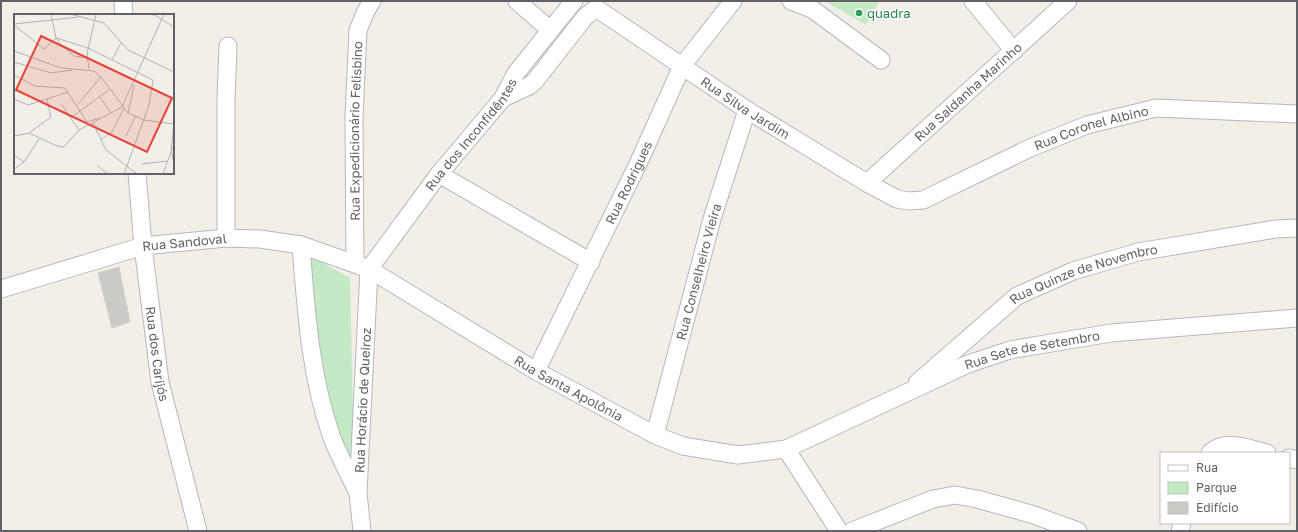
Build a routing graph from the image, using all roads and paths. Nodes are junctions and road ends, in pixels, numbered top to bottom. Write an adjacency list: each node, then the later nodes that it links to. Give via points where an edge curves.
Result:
1 (123, 1): 9 (street)
2 (372, 1): 27 (street, Rua Expedicionário Felisbino, via 358,30 354,117)
3 (517, 1): 10 (street)
4 (574, 1): 10 (street, Rua dos Inconfidêntes)
5 (733, 1): 14 (street, Rua Rodrigues)
6 (791, 1): 13 (street, via 812,9)
7 (973, 1): 12 (street)
8 (1068, 1): 12 (street, Rua Saldanha Marinho)
9 (124, 14)
10 (550, 30): 15 (street, Rua dos Inconfidêntes, via 516,73)
11 (228, 46): 23 (street)
12 (1014, 51): 20 (street, Rua Saldanha Marinho)
13 (881, 60)
14 (682, 66): 15 (street, Rua Silva Jardim, via 599,10 594,10 585,17 535,81); 16 (street, Rua Silva Jardim); 26 (street, Rua Rodrigues)
15 (503, 98): 19 (street, Rua dos Inconfidêntes)
16 (747, 110): 20 (street, Rua Silva Jardim); 32 (street, Rua Conselheiro Vieira, via 712,218)
17 (1297, 114): 21 (street, Rua Coronel Albino, via 1156,108 1087,125 1030,148 923,200)
18 (137, 174): 25 (street, Rua dos Carijós)
19 (439, 174): 26 (street); 27 (street, Rua dos Inconfidêntes)
20 (867, 183): 21 (street, Rua Silva Jardim)
21 (897, 199)
22 (1297, 228): 31 (street, Rua Quinze de Novembro, via 1276,229 1138,252 1073,271 1017,296)
23 (226, 238): 24 (street, Rua Sandoval, via 260,239); 25 (street, Rua Sandoval)
24 (301, 245): 27 (street, Rua Sandoval); 36 (street, via 307,329 319,388 332,439)
25 (143, 246): 28 (street, Rua Sandoval); 37 (street, Rua dos Carijós, via 160,382)
26 (591, 262): 30 (street, Rua Rodrigues)
27 (362, 267): 30 (street, Rua Santa Apolônia); 36 (street, Rua Horácio de Queiroz)
28 (1, 289)
29 (1297, 318): 31 (street, Rua Sete de Setembro, via 1112,333 1010,350 968,364)
30 (536, 372): 32 (street, Rua Santa Apolônia)
31 (905, 394): 33 (street, Rua Sete de Setembro)
32 (655, 435): 33 (street, Rua Santa Apolônia, via 683,446 738,455)
33 (786, 449): 39 (street)
34 (1211, 452): 35 (street, via 1217,447 1229,444)
35 (1263, 452)
36 (358, 493): 38 (street, Rua Horácio de Queiroz)
37 (198, 531)
38 (362, 531)
39 (839, 531)
40 (852, 531): 41 (street, via 933,500 955,496 977,499 1031,514)
41 (1078, 531)

